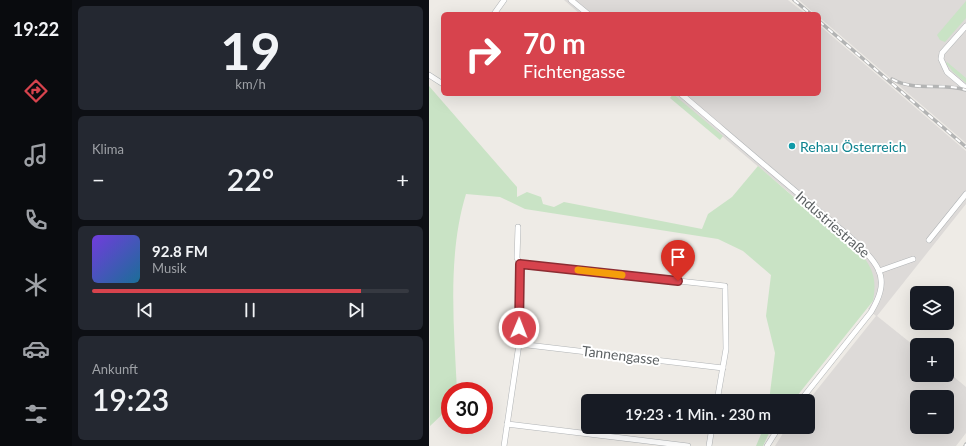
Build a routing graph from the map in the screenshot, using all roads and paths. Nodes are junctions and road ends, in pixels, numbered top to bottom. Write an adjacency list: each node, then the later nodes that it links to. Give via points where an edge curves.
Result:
1 (505, 0): 3 (street)
2 (571, 0): 4 (street)
3 (496, 12)
4 (586, 12)
5 (966, 26): 8 (street, via 942,53 941,59 947,72)
6 (429, 75): 7 (street)
7 (441, 83)
8 (966, 88)
9 (683, 96): 15 (street, Industriestraße, via 829,220 872,259)
10 (966, 194): 12 (street)
11 (518, 227): 14 (street, via 517,258)
12 (929, 240)
13 (913, 258): 15 (street)
14 (520, 264): 16 (street); 17 (street, via 725,286 726,349)
15 (879, 271): 19 (street, Industriestraße, via 881,284 878,299 871,312)
16 (519, 344): 17 (street, Tannengasse); 20 (street)
17 (723, 368): 18 (street)
18 (718, 394)
19 (806, 394)
20 (507, 424): 23 (street); 24 (street)
21 (712, 434): 25 (street)
22 (775, 434): 26 (street)
23 (503, 446)
24 (688, 446)
25 (709, 446)
26 (767, 446)

